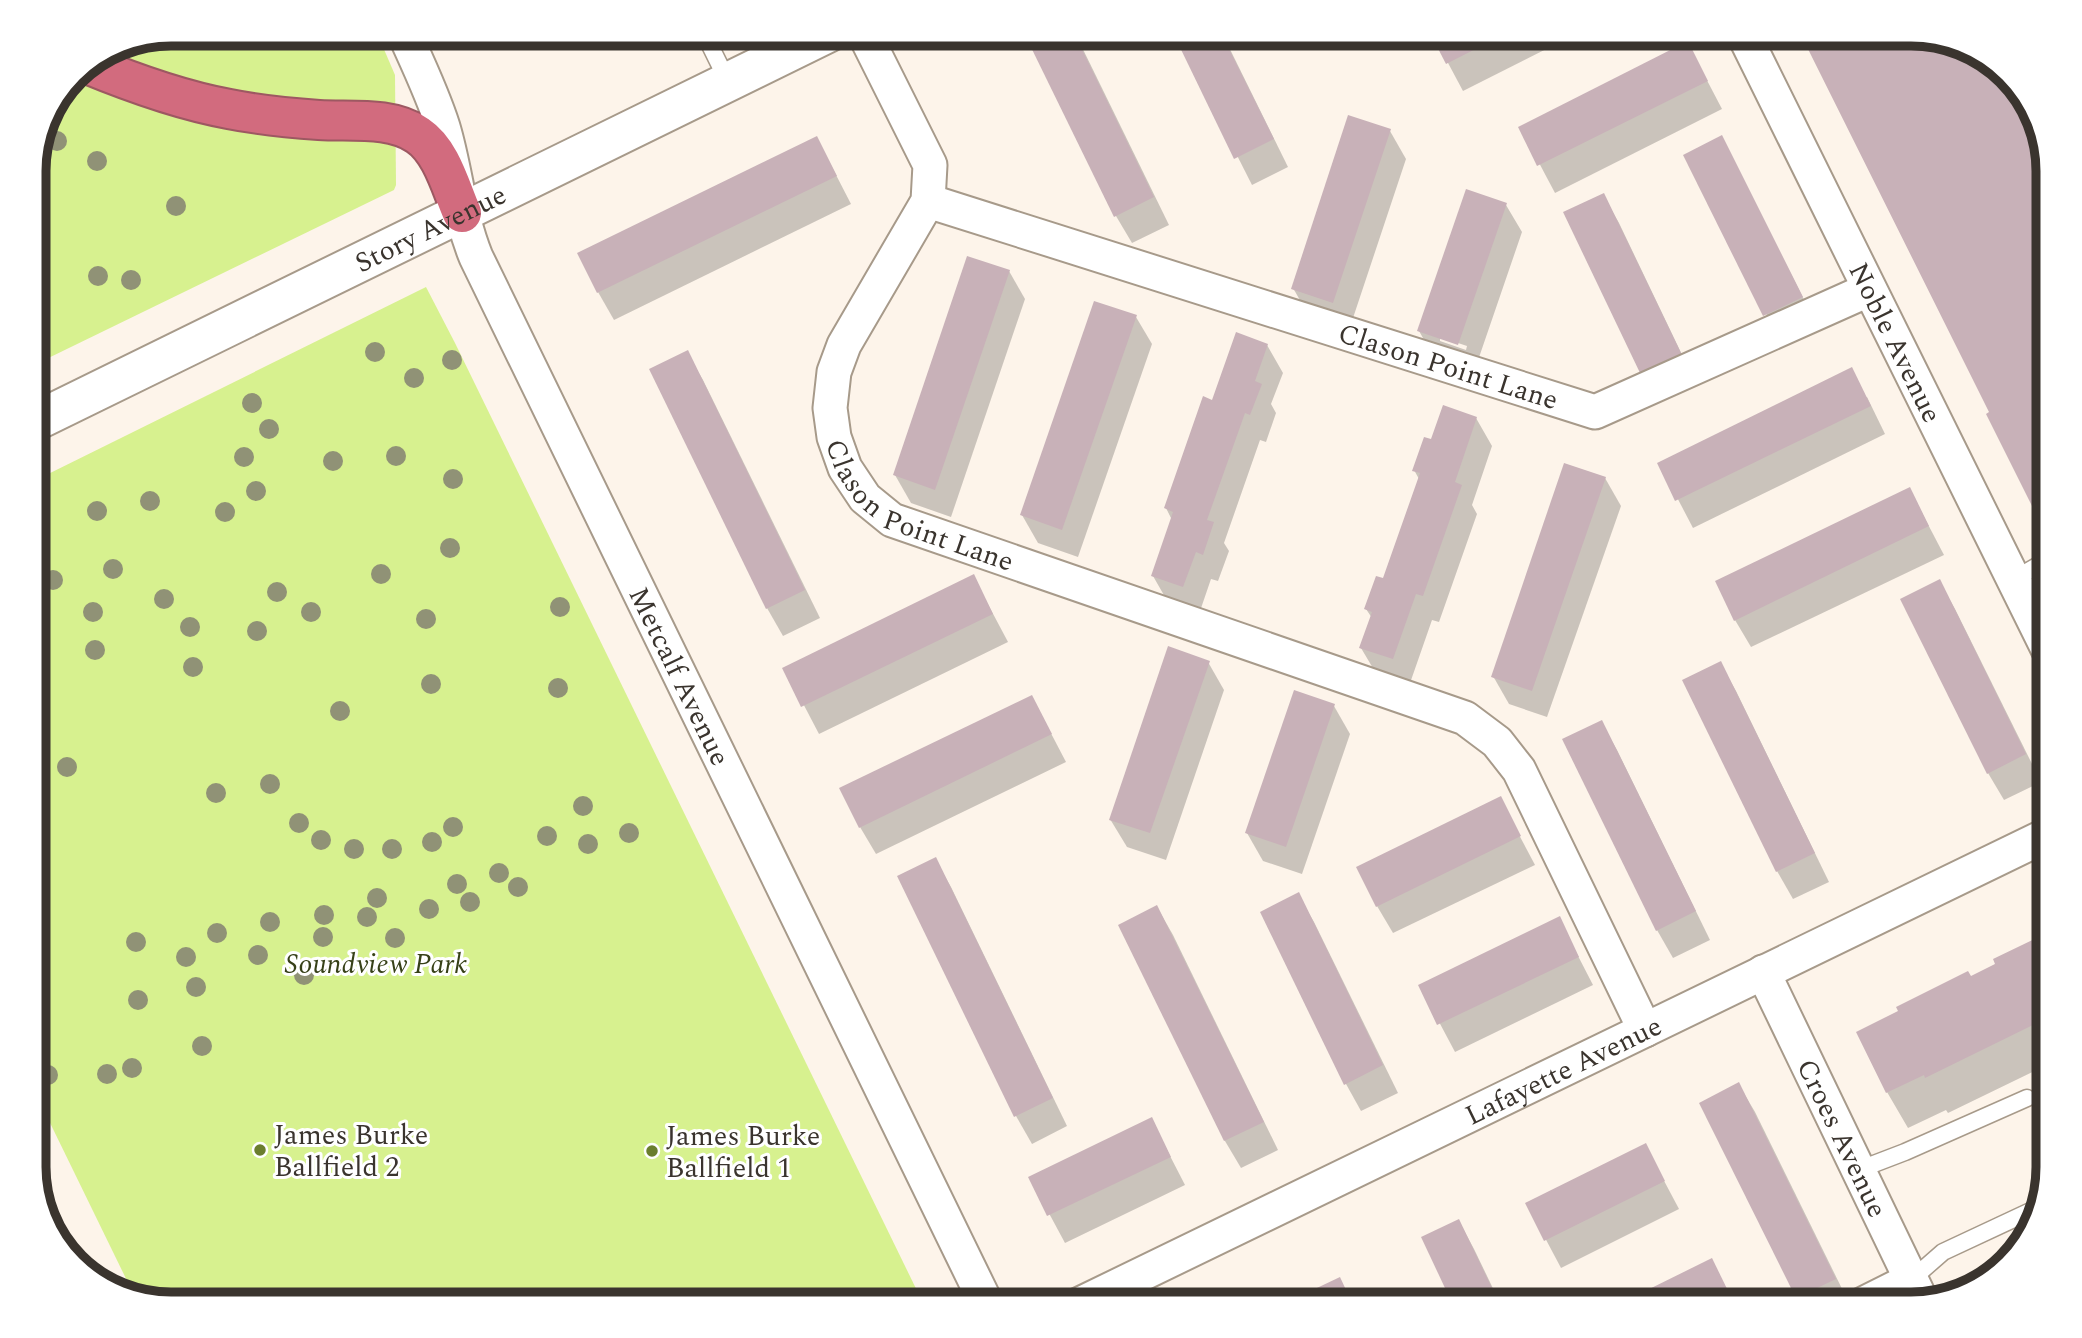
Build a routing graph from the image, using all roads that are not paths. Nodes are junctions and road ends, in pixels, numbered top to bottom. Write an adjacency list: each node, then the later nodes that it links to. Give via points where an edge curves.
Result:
1 (410, 46): 9 (street, Metcalf Avenue, via 443,127)
2 (710, 46): 7 (lane)
3 (801, 46): 7 (street, Story Avenue)
4 (870, 46): 8 (street, via 930,165)
5 (1749, 46): 10 (street, Noble Avenue)
6 (99, 68): 9 (highway, via 181,98 228,109 410,130 433,151)
7 (728, 82): 9 (street, Story Avenue)
8 (928, 201): 10 (street, Clason Point Lane, via 1595,412); 17 (street, Clason Point Lane, via 849,336 834,372 830,408 834,437 845,468 865,498 892,520 1465,718 1497,742 1518,770)
9 (462, 213): 11 (street, Story Avenue); 22 (street, Metcalf Avenue, via 476,257)
10 (1868, 290): 13 (street, Noble Avenue)
11 (46, 416)
12 (2036, 567): 13 (lane)
13 (2013, 580): 14 (street, Noble Avenue)
14 (2036, 625)
15 (2036, 840): 16 (street, Lafayette Avenue)
16 (1763, 972): 17 (street, Lafayette Avenue); 19 (street, Croes Avenue)
17 (1644, 1030): 23 (street, Lafayette Avenue)
18 (2027, 1098): 19 (lane)
19 (1858, 1170): 21 (street, Croes Avenue)
20 (2028, 1212): 21 (lane, via 1943,1252)
21 (1916, 1291)
22 (981, 1292)
23 (1105, 1292)

